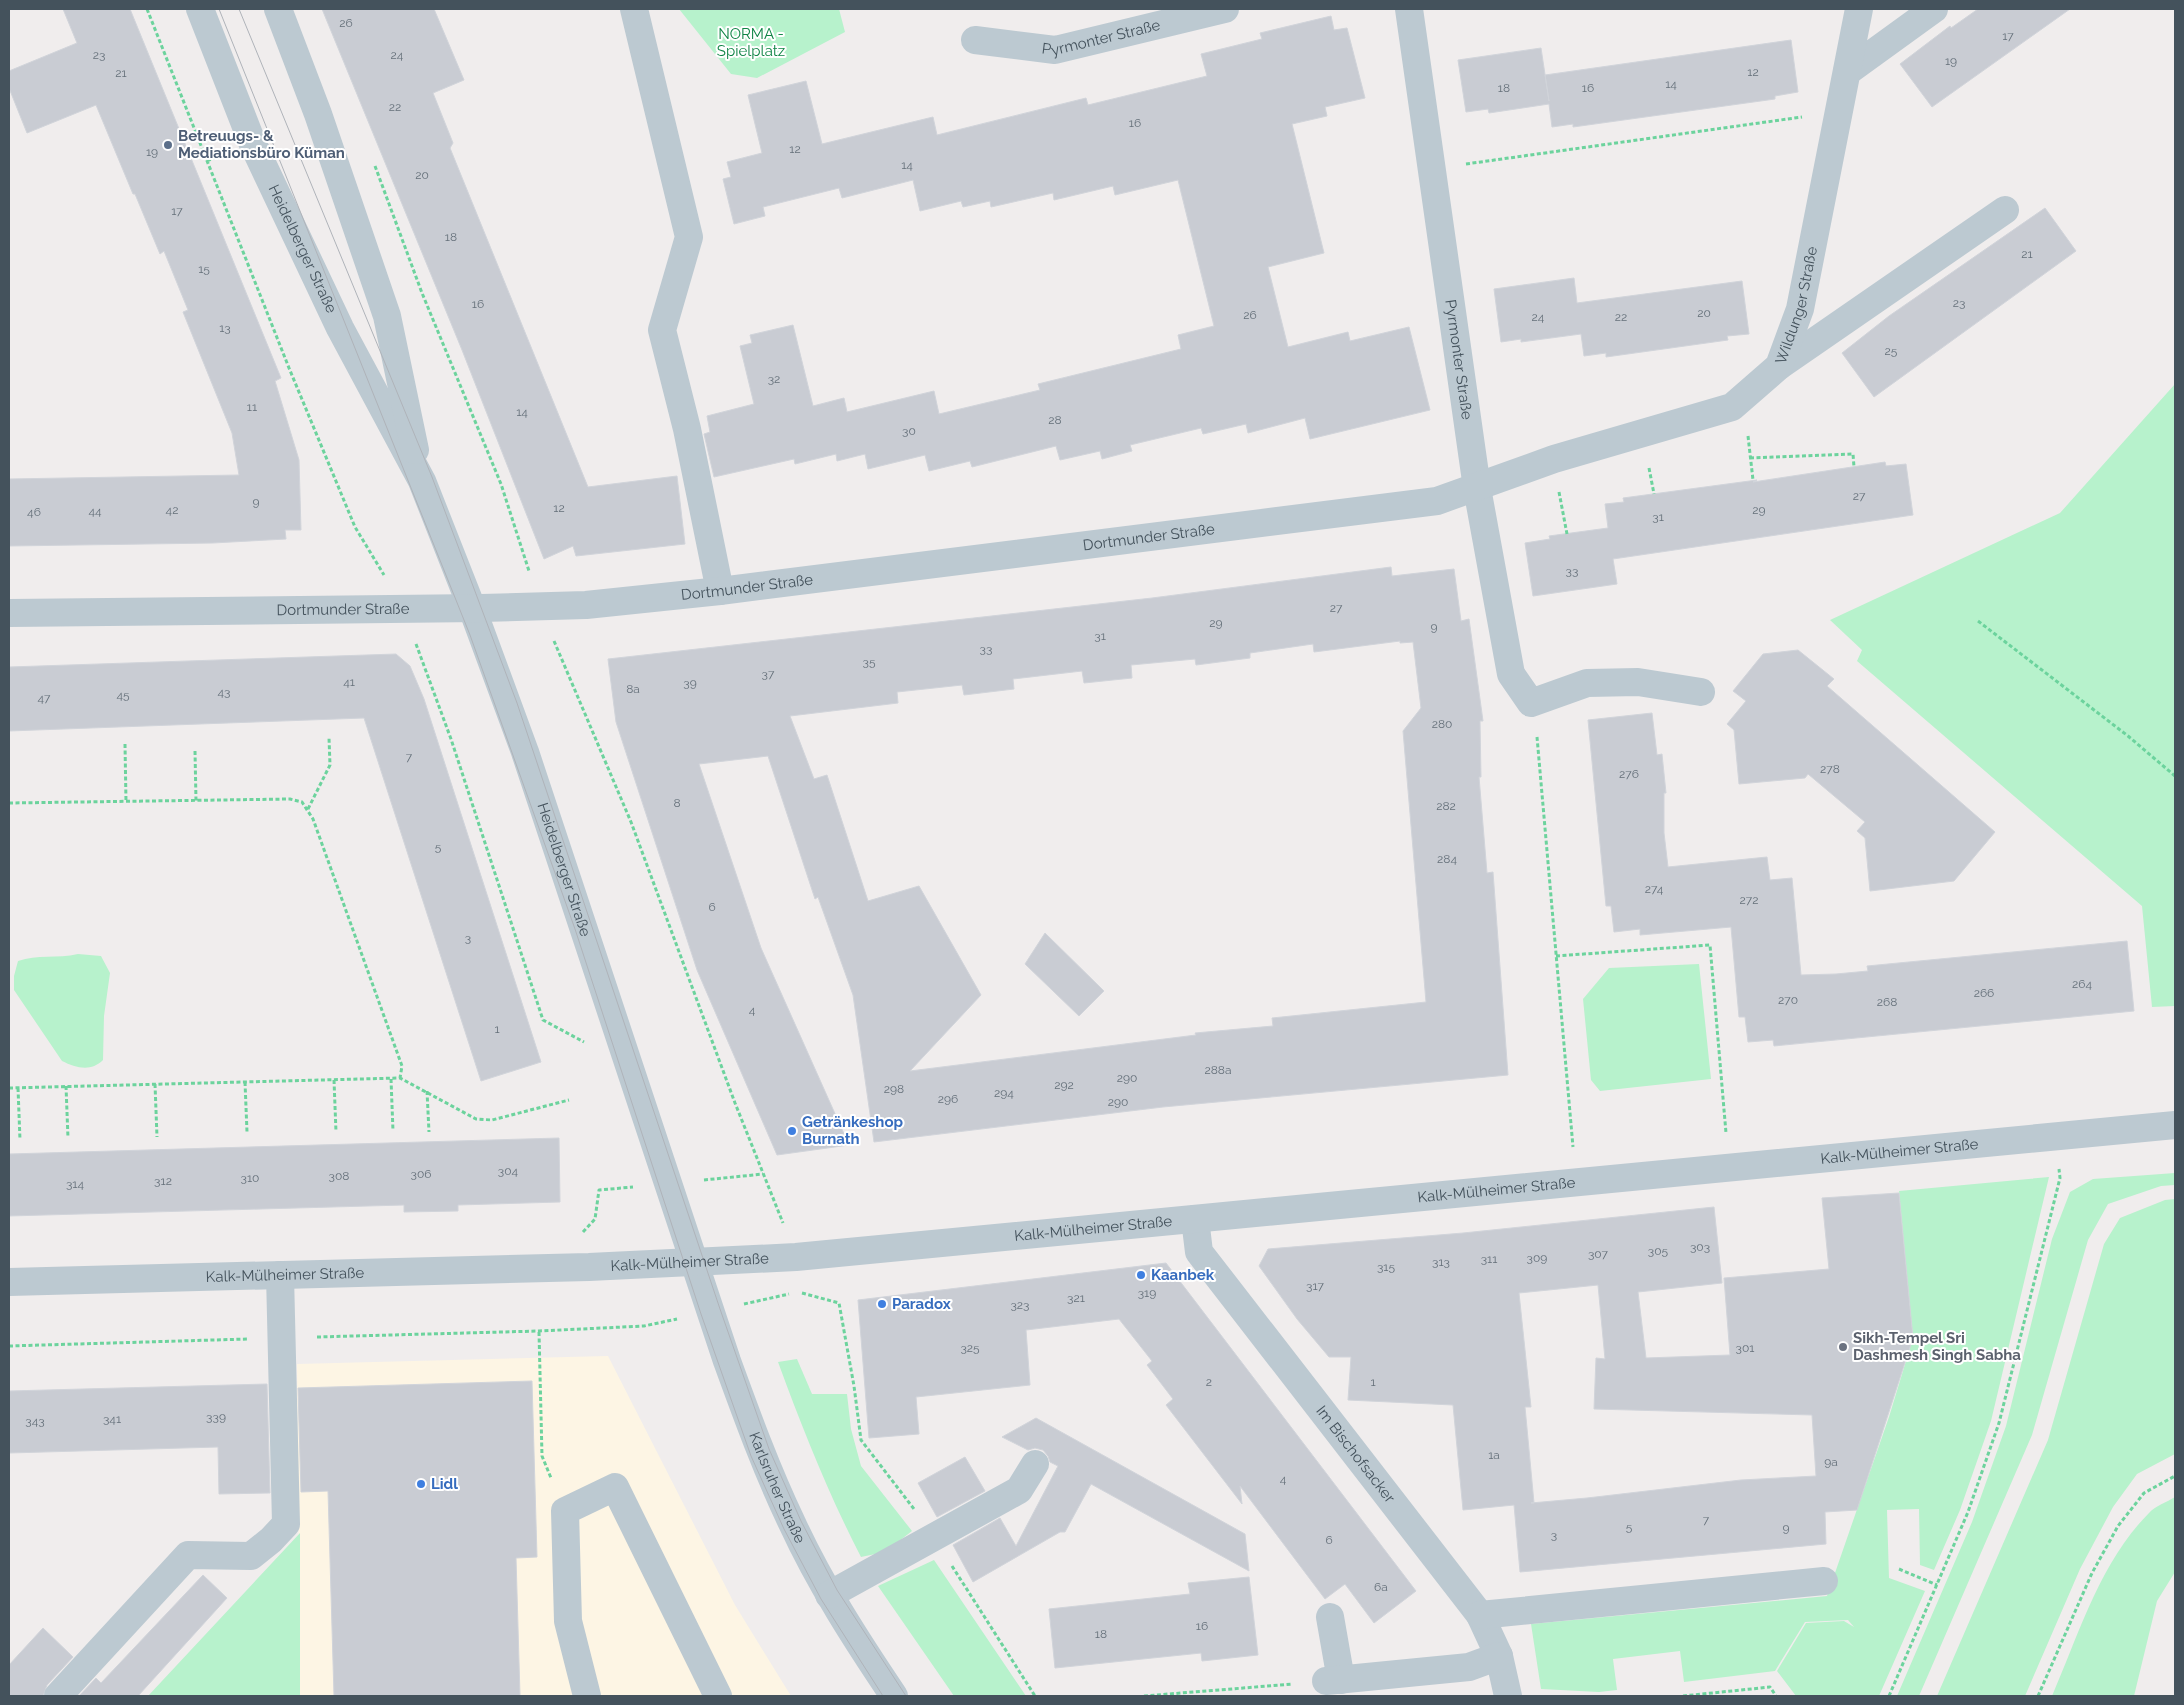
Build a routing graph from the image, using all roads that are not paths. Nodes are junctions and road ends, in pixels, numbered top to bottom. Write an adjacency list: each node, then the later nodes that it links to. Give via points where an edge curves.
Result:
1 (200, 9): 12 (street, Heidelberger Straße, via 252,142 340,328)
2 (278, 9): 12 (street, Heidelberger Straße, via 318,114 387,316)
3 (634, 9): 14 (street, via 689,237 662,330 687,429)
4 (1225, 9): 8 (street, Pyrmonter Straße, via 1055,50)
5 (1409, 9): 13 (street, Pyrmonter Straße)
6 (1859, 9): 9 (street, Wildunger Straße)
7 (1934, 9): 9 (street)
8 (976, 40)
9 (1847, 72): 11 (street, Wildunger Straße, via 1800,309)
10 (2005, 210): 11 (street)
11 (1779, 366): 13 (street, Wildunger Straße, via 1732,406 1554,459)
12 (422, 481): 15 (street, Heidelberger Straße)
13 (1478, 488): 14 (street, Dortmunder Straße, via 1438,501); 17 (street, Pyrmonter Straße, via 1511,674 1531,703 1587,683 1638,682)
14 (720, 591): 15 (street, Dortmunder Straße, via 586,604)
15 (472, 608): 16 (street, Dortmunder Straße); 20 (street, Heidelberger Straße, via 525,752)
16 (9, 613)
17 (1701, 692)
18 (2175, 1125): 19 (street, Kalk-Mülheimer Straße)
19 (1195, 1219): 20 (street, Kalk-Mülheimer Straße, via 796,1257); 26 (street, Im Bischofsacker, via 1199,1252)
20 (695, 1262): 21 (street, Kalk-Mülheimer Straße); 25 (street, Karlsruher Straße, via 761,1452 792,1524)
21 (280, 1275): 22 (street, Kalk-Mülheimer Straße); 29 (street, via 286,1524 251,1556 188,1555)
22 (9, 1282)
23 (1035, 1464): 25 (street, via 1019,1490)
24 (1824, 1581): 26 (street)
25 (829, 1595): 32 (street, Karlsruher Straße)
26 (1480, 1615): 28 (street, Im Bischofsacker)
27 (1330, 1617): 28 (street, via 1333,1680 1469,1667)
28 (1499, 1656): 33 (street, Im Bischofsacker)
29 (58, 1696)
30 (587, 1696): 31 (street, via 568,1621 565,1511 615,1487)
31 (718, 1696)
32 (894, 1696)
33 (1508, 1696)

